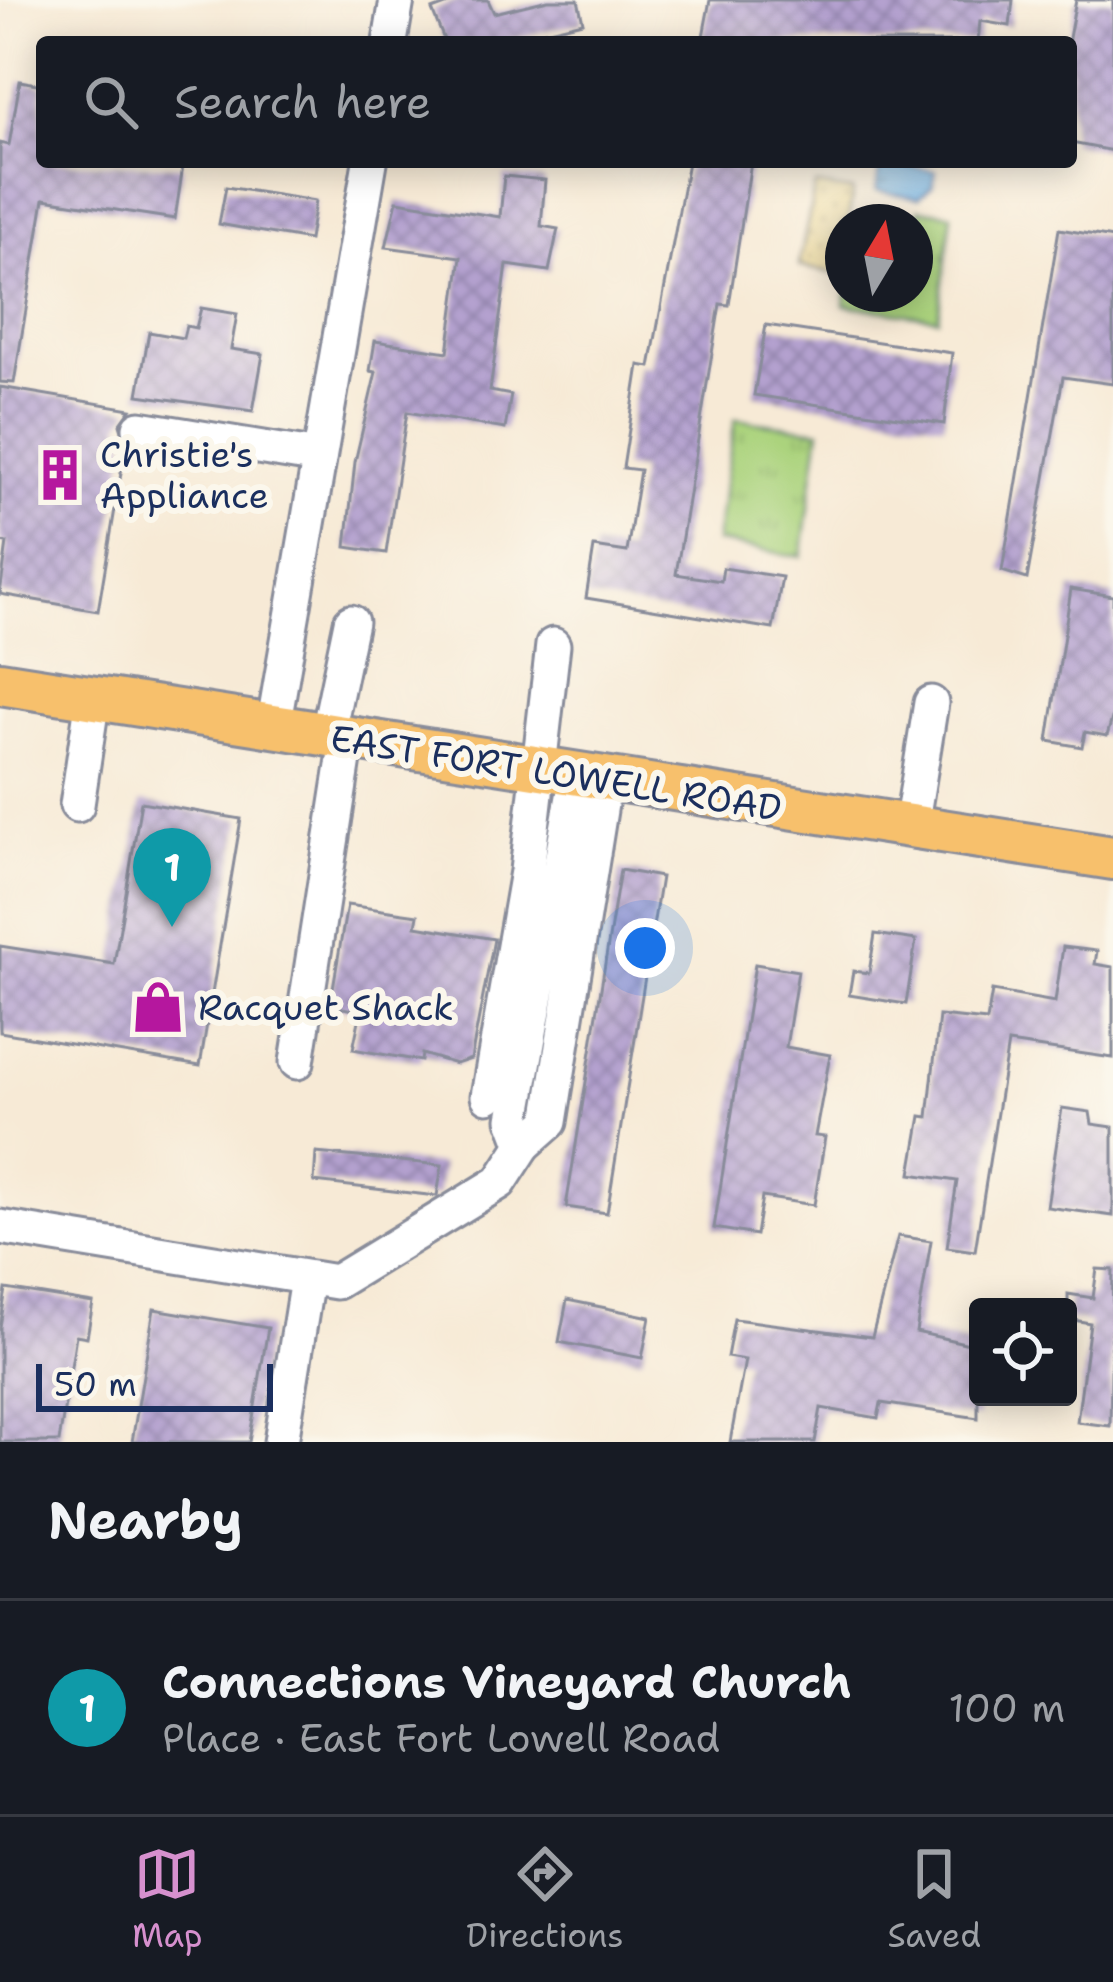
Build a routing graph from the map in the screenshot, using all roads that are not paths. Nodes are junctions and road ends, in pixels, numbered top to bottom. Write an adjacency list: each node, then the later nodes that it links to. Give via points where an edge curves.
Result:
1 (398, 0): 2 (street)
2 (391, 36)
3 (369, 168): 5 (street)
4 (140, 428): 5 (street)
5 (319, 457): 11 (street)
6 (351, 622): 12 (street)
7 (553, 645): 13 (street)
8 (0, 683): 9 (main road, EAST FORT LOWELL ROAD)
9 (93, 698): 11 (main road, EAST FORT LOWELL ROAD); 14 (street)
10 (931, 704): 15 (street)
11 (273, 728): 12 (main road, EAST FORT LOWELL ROAD)
12 (337, 739): 13 (main road, EAST FORT LOWELL ROAD); 17 (street)
13 (573, 774): 15 (main road, EAST FORT LOWELL ROAD); 18 (street, via 527,871); 20 (street, via 514,1119 524,1145 500,1182 336,1282)
14 (77, 806)
15 (910, 827): 16 (main road, EAST FORT LOWELL ROAD)
16 (1113, 858)
17 (297, 1062)
18 (488, 1096)
19 (0, 1227): 20 (street)
20 (307, 1279): 21 (street)
21 (281, 1442)

